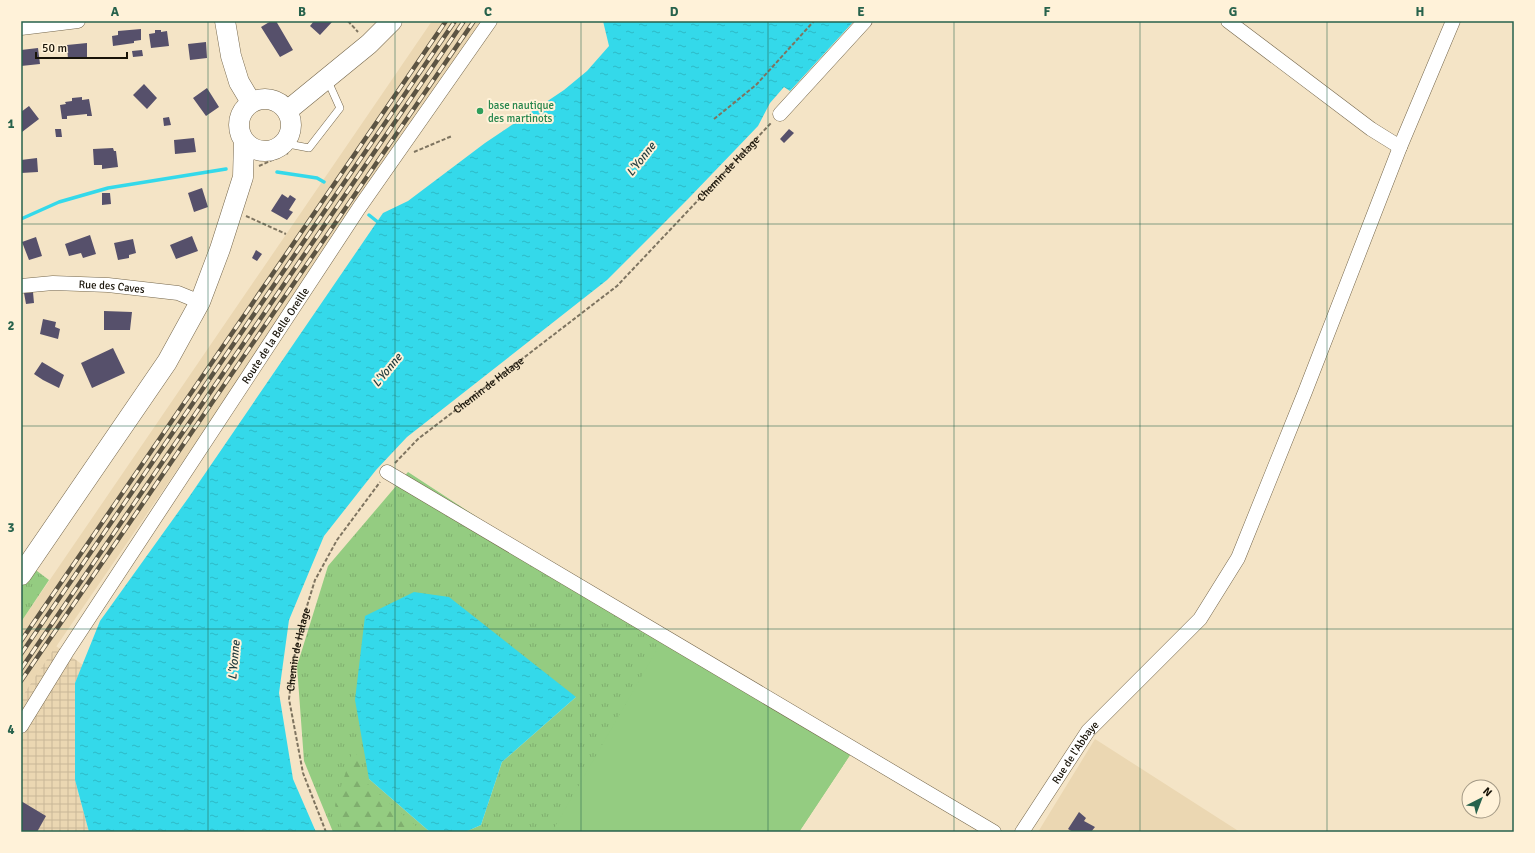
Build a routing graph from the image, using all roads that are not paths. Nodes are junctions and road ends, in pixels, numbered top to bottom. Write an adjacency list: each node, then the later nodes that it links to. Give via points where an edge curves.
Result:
1 (78, 21): 8 (street)
2 (225, 21): 10 (main road, via 239,82)
3 (392, 21): 9 (main road)
4 (490, 21): 21 (street, Route de la Belle Oreille, via 355,215 66,653)
5 (865, 21): 12 (street)
6 (1228, 21): 15 (street, via 1371,129)
7 (1453, 21): 15 (street, Rue de l'Abbaye)
8 (21, 28)
9 (327, 79): 11 (main road); 14 (lane, via 340,108 309,148)
10 (251, 102): 11 (main road, via 259,99 275,101); 13 (main road, via 240,115 238,124)
11 (287, 111): 14 (main road, via 291,128 288,136)
12 (780, 114)
13 (244, 141): 14 (main road, via 258,150); 16 (main road)
14 (275, 147): 16 (main road, via 258,158)
15 (1400, 147): 23 (street, Rue de l'Abbaye, via 1238,558 1200,619 1088,731)
16 (243, 177): 18 (main road)
17 (21, 286): 18 (street, Rue des Caves, via 53,283 108,285 178,293)
18 (200, 302): 20 (main road, via 167,362)
19 (387, 472): 22 (street)
20 (21, 575)
21 (21, 726)
22 (994, 832)
23 (1022, 832)

